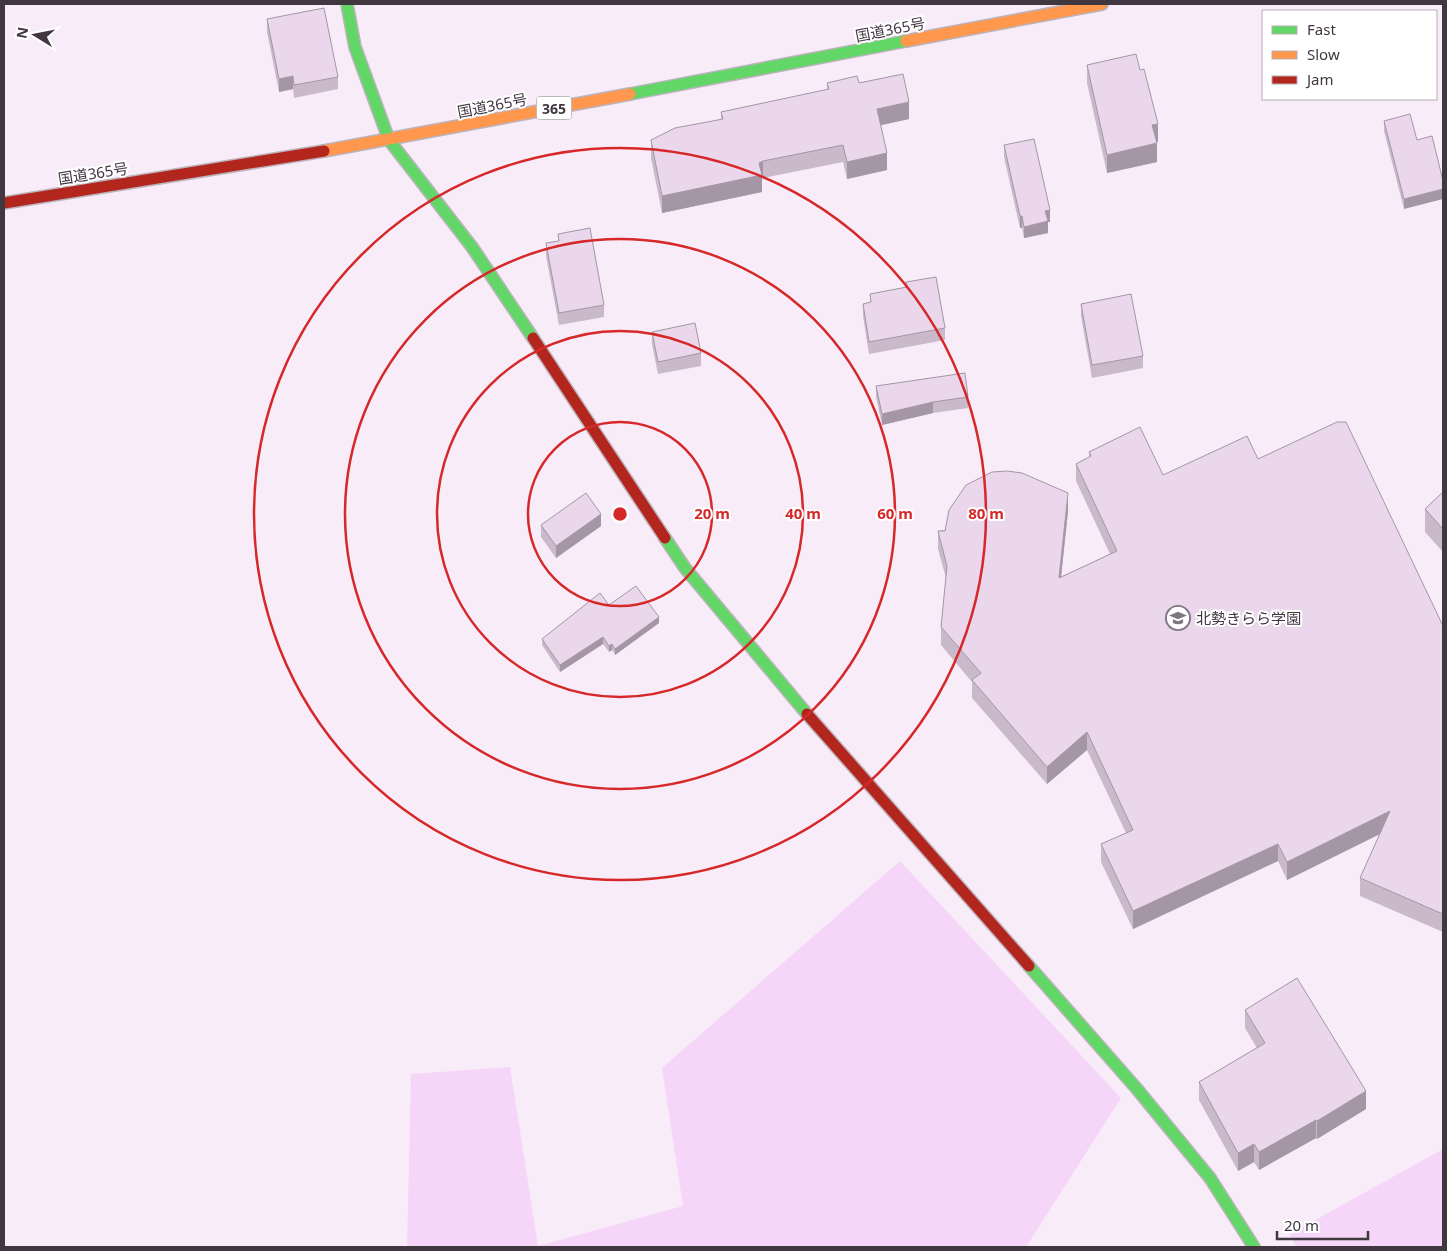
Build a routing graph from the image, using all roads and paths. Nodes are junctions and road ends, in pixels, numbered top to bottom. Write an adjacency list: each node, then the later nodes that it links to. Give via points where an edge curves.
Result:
1 (347, 4): 3 (main road, via 355,47)
2 (1102, 4): 3 (main road, 国道365号 / 365)
3 (389, 140): 4 (main road, 国道365号 / 365); 5 (main road, via 472,247 686,568 820,730 1137,1089 1210,1178)
4 (4, 203)
5 (1254, 1247)

